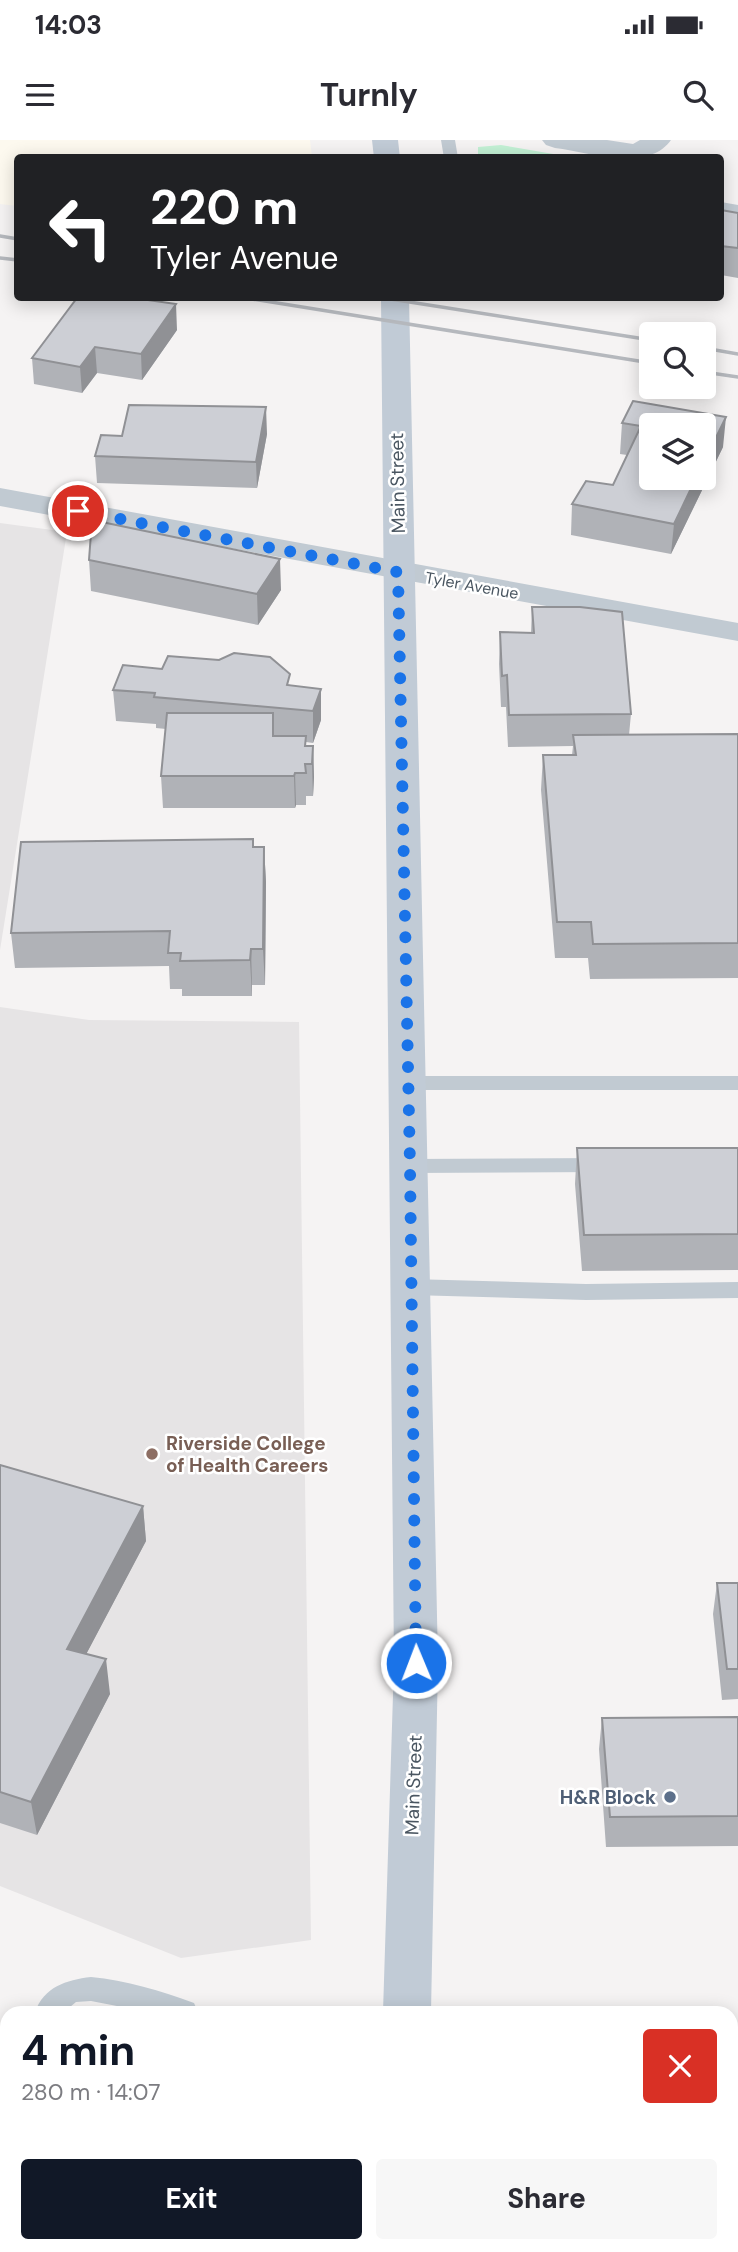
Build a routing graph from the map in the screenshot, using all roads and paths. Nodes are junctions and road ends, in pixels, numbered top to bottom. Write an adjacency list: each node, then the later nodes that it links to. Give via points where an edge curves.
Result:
1 (555, 140): 2 (street)
2 (644, 150)
3 (395, 301): 5 (main road, Main Street)
4 (0, 496): 5 (street, Tyler Avenue)
5 (398, 572): 6 (street, Tyler Avenue); 7 (main road, Main Street)
6 (738, 632)
7 (408, 1083): 8 (lane); 10 (main road, Main Street)
8 (738, 1083)
9 (629, 1165): 10 (lane)
10 (410, 1166): 11 (main road, Main Street)
11 (411, 1287): 12 (lane); 15 (main road, Main Street, via 416,1663)
12 (738, 1290)
13 (51, 2006): 14 (lane, via 72,1990 93,1987)
14 (163, 2006)
15 (407, 2006)

